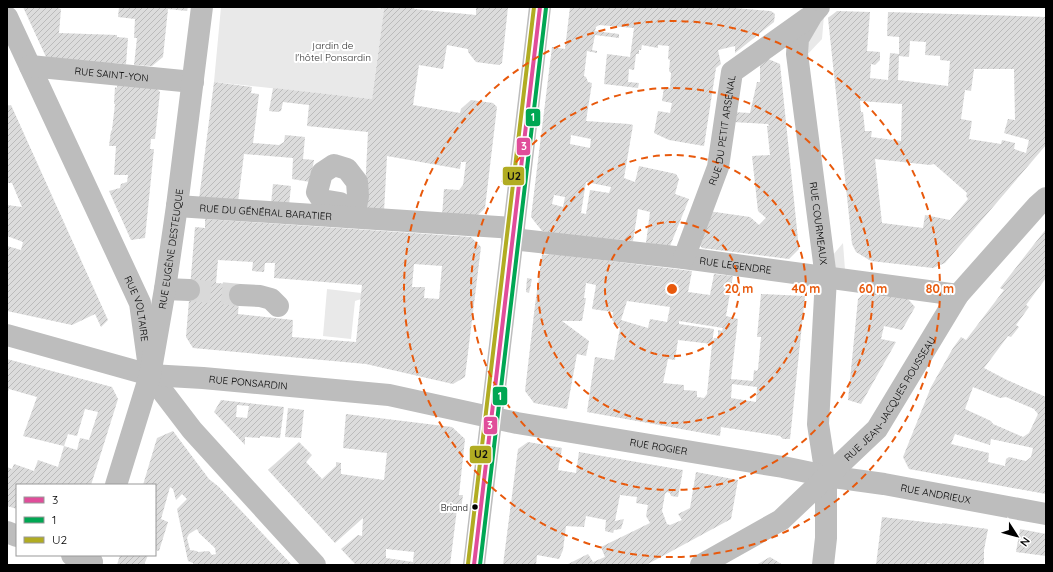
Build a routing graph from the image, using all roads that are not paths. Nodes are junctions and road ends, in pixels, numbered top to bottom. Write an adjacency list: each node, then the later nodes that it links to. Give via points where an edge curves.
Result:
1 (202, 7): 6 (street, RUE EUGÈNE DESTEUQUE)
2 (540, 7): 9 (street)
3 (815, 11): 10 (street, RUE DU PETIT ARSENAL, via 732,72 718,167); 12 (street, RUE COURMEAUX, via 798,39 797,54)
4 (7, 17): 5 (street, RUE VOLTAIRE)
5 (30, 66): 6 (street, RUE SAINT-YON); 13 (street, RUE VOLTAIRE)
6 (193, 82): 8 (street, RUE EUGÈNE DESTEUQUE)
7 (1044, 199): 17 (street, RUE JEAN-JACQUES ROUSSEAU)
8 (177, 206): 9 (street, RUE DU GÉNÉRAL BARATIER, via 347,210); 11 (street, RUE EUGÈNE DESTEUQUE)
9 (513, 233): 10 (street, RUE LEGENDRE); 21 (street)
10 (684, 258): 12 (street, RUE LEGENDRE)
11 (168, 266): 13 (street, via 160,278 151,284 136,285); 14 (street, RUE EUGÈNE DESTEUQUE)
12 (826, 278): 17 (street, RUE LEGENDRE); 22 (street, RUE COURMEAUX, via 818,424)
13 (130, 282): 20 (street, RUE VOLTAIRE, via 140,303)
14 (165, 289): 15 (street); 20 (street, RUE EUGÈNE DESTEUQUE)
15 (190, 290)
16 (240, 295): 18 (street, via 271,299)
17 (958, 295): 22 (street, RUE JEAN-JACQUES ROUSSEAU, via 877,429)
18 (278, 306)
19 (7, 334): 20 (street, RUE PONSARDIN)
20 (150, 375): 21 (street, RUE PONSARDIN, via 389,395); 23 (street, RUE EUGÈNE DESTEUQUE); 27 (street, RUE VOLTAIRE, via 192,430)
21 (492, 418): 22 (street, RUE ROGIER); 28 (street)
22 (826, 476): 24 (street, RUE ANDRIEUX); 29 (street, RUE JEAN-JACQUES ROUSSEAU, via 781,520); 30 (street, RUE COURMEAUX, via 826,538)
23 (116, 484)
24 (1046, 514)
25 (76, 556): 26 (street)
26 (93, 561)
27 (315, 565)
28 (474, 565)
29 (700, 565)
30 (823, 565)

